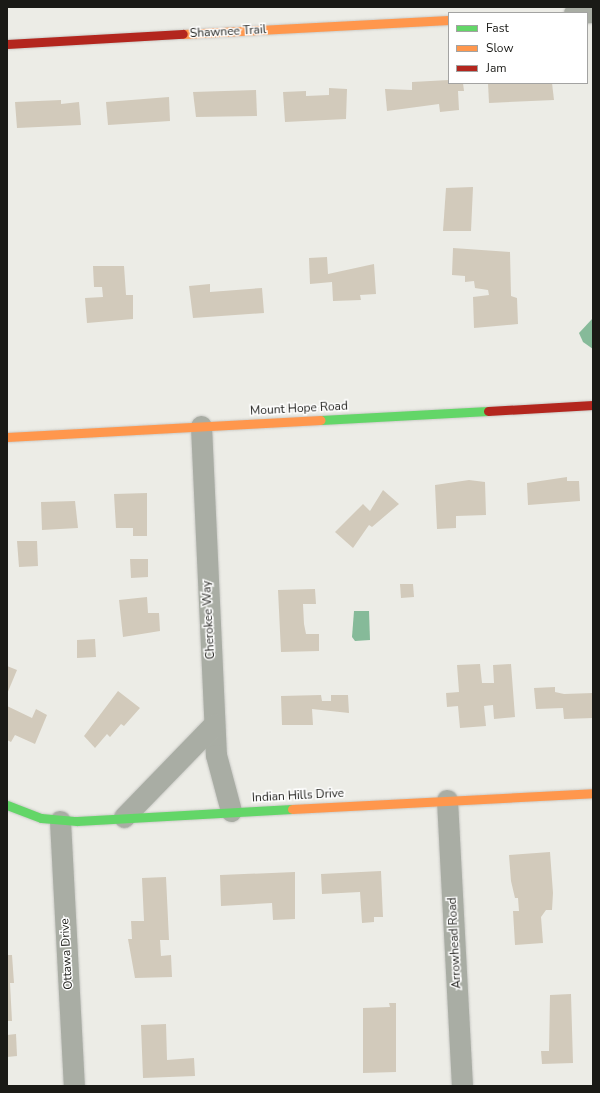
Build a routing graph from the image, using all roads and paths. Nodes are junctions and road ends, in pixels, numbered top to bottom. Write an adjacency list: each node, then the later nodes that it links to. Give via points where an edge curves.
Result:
1 (448, 20): 2 (street, Shawnee Trail)
2 (7, 44)
3 (593, 405): 4 (street, Mount Hope Road)
4 (201, 426): 5 (street, Mount Hope Road); 6 (street, Cherokee Way)
5 (7, 437)
6 (214, 724): 10 (street, Cherokee Way, via 218,769); 11 (street)
7 (593, 793): 8 (street, Indian Hills Drive)
8 (447, 800): 10 (street, Indian Hills Drive); 14 (street, Arrowhead Road)
9 (7, 804): 12 (street, Indian Hills Drive, via 41,818)
10 (231, 811): 11 (street, Indian Hills Drive)
11 (124, 817): 12 (street, Indian Hills Drive)
12 (60, 821): 13 (street, Ottawa Drive)
13 (74, 1086)
14 (462, 1086)

